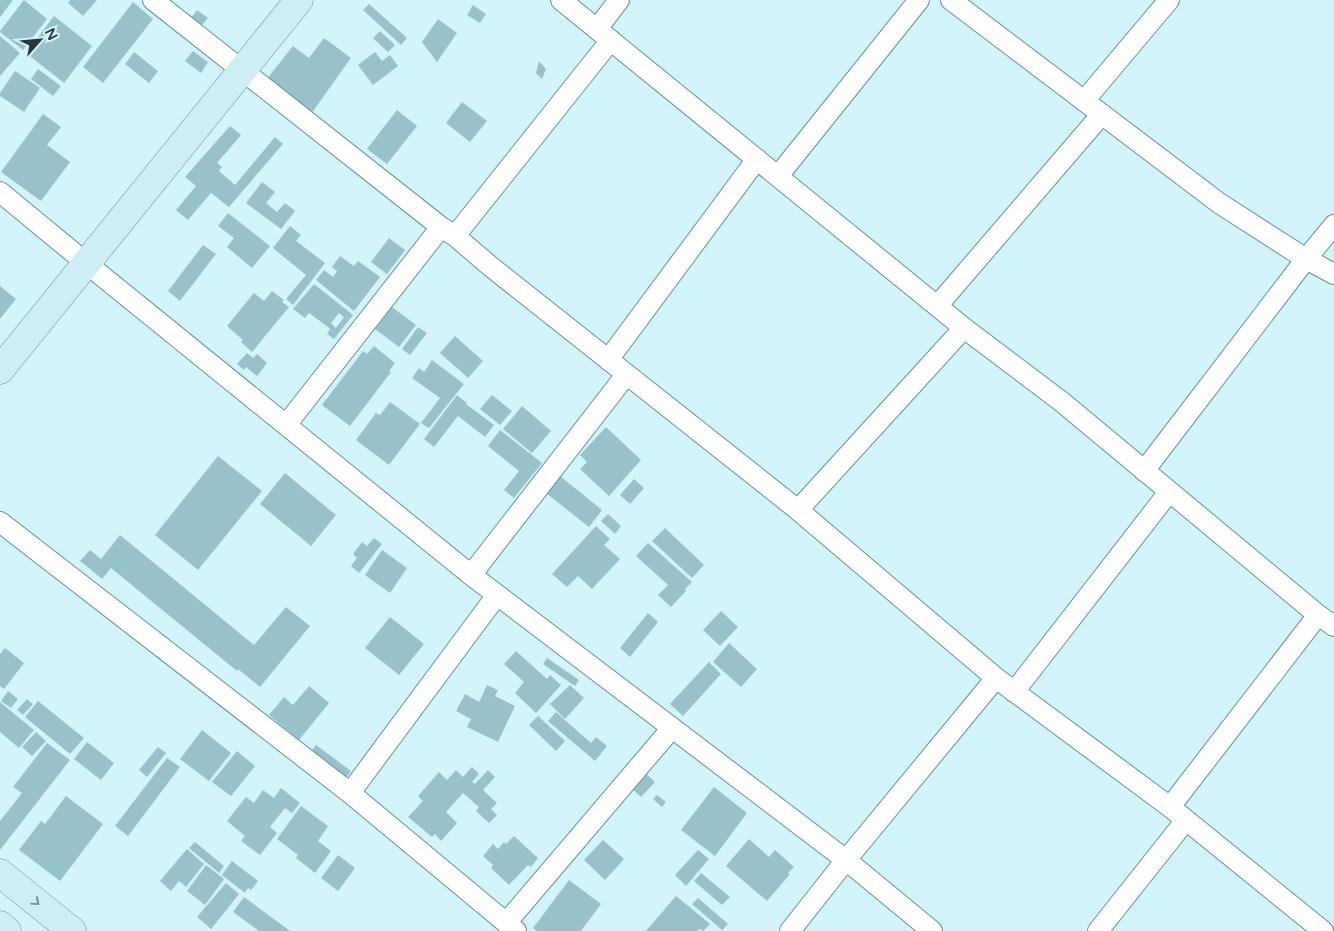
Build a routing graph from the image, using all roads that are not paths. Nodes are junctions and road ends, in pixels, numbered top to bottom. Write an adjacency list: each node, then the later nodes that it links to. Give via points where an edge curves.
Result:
1 (153, 0): 9 (street)
2 (299, 0): 9 (street)
3 (561, 0): 8 (street)
4 (619, 0): 8 (street)
5 (919, 0): 13 (street)
6 (951, 0): 10 (street)
7 (1168, 0): 10 (street)
8 (604, 34): 12 (street); 16 (street)
9 (242, 70): 16 (street); 18 (street)
10 (1084, 101): 11 (street)
11 (1102, 114): 17 (street, via 1219,203); 20 (street)
12 (757, 159): 13 (street); 22 (street)
13 (778, 176): 20 (street)
14 (0, 192): 18 (street)
15 (1334, 225): 17 (street)
16 (448, 232): 22 (street); 25 (street)
17 (1306, 259): 19 (street); 26 (street)
18 (86, 263): 23 (street); 25 (street)
19 (1334, 274)
20 (938, 305): 21 (street)
21 (964, 328): 26 (street, via 1062,402); 28 (street)
22 (608, 360): 24 (street)
23 (0, 370)
24 (626, 375): 28 (street); 30 (street)
25 (286, 425): 30 (street)
26 (1144, 471): 27 (street)
27 (1169, 492): 32 (street); 35 (street)
28 (798, 510): 34 (street)
29 (0, 522): 37 (street)
30 (471, 575): 31 (street)
31 (497, 595): 36 (street); 37 (street)
32 (1318, 615): 33 (street); 38 (street)
33 (1334, 626)
34 (996, 678): 35 (street); 40 (street)
35 (1014, 692): 38 (street)
36 (672, 728): 40 (street); 43 (street)
37 (350, 793): 43 (street)
38 (1170, 807): 39 (street)
39 (1186, 820): 48 (street); 49 (street)
40 (846, 860): 46 (street); 47 (street)
41 (0, 873): 45 (street, one-way to 45)
42 (0, 925): 44 (street)
43 (511, 927)
44 (7, 931)
45 (72, 931)
46 (790, 931)
47 (932, 931)
48 (1098, 931)
49 (1323, 931)

